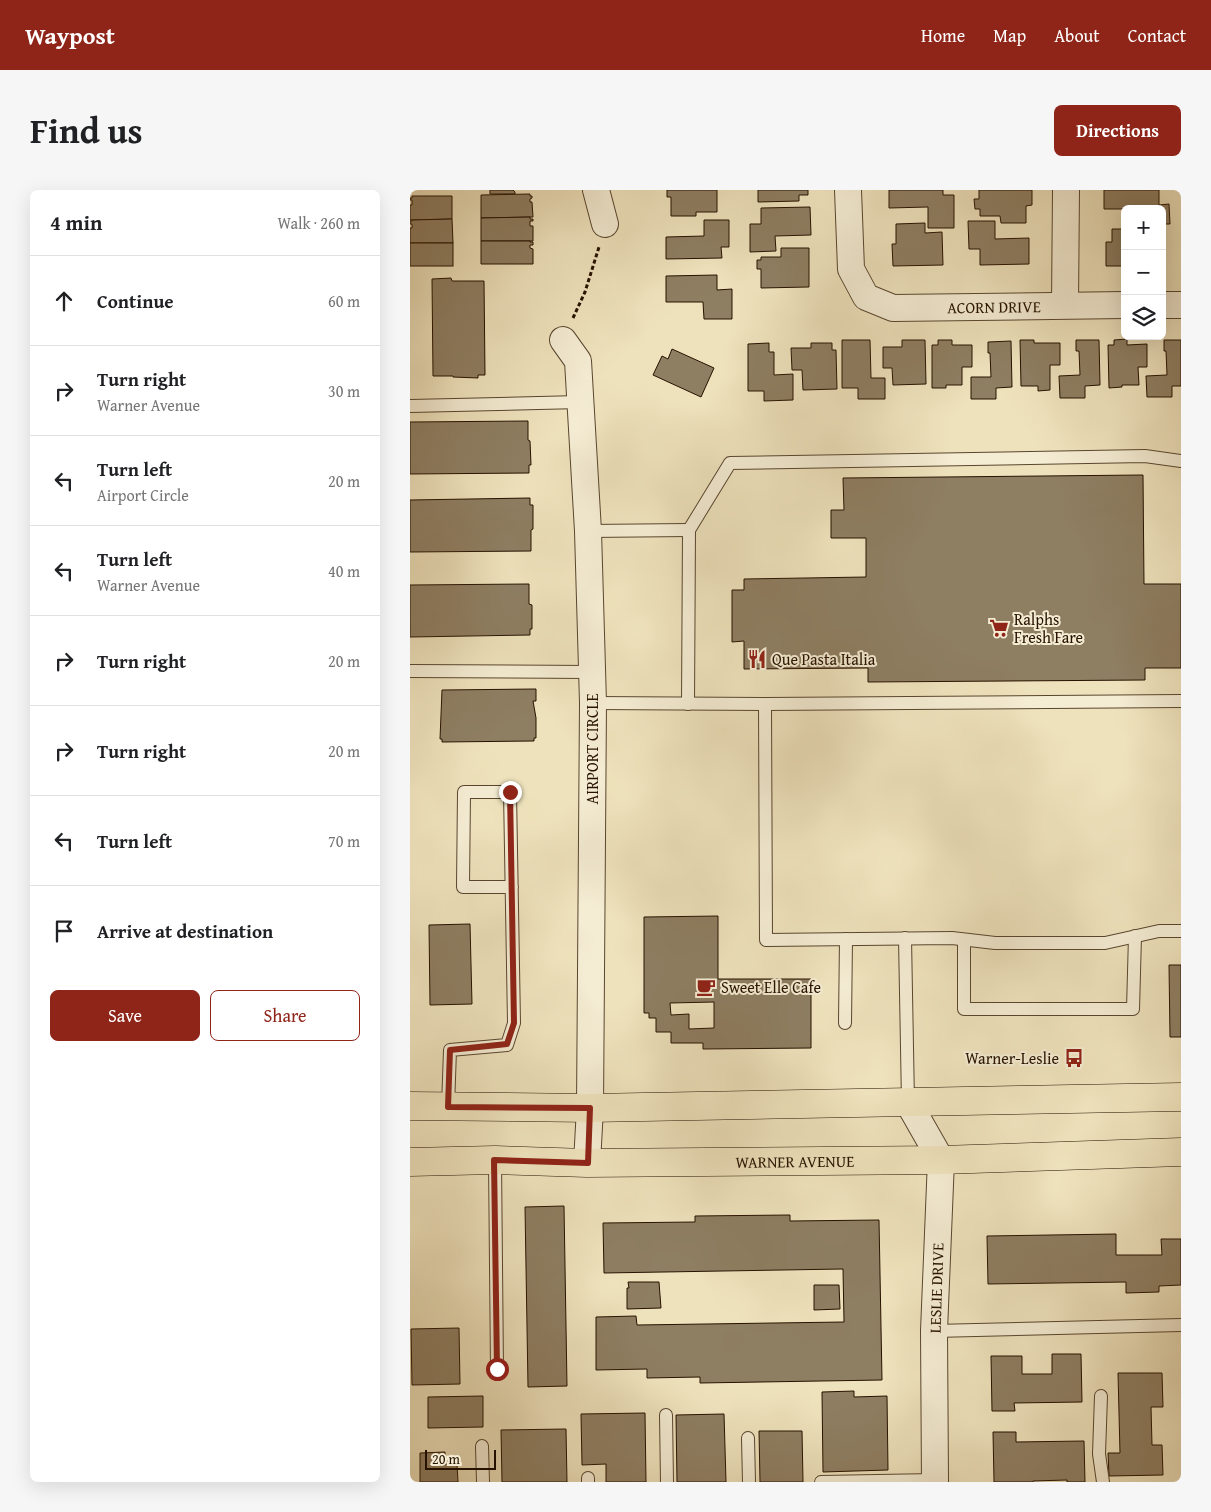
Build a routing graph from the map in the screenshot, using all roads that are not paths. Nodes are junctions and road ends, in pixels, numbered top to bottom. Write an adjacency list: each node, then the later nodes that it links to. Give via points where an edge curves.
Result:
1 (596, 190): 4 (street)
2 (848, 190): 8 (street, ACORN DRIVE, via 851,269 866,297 894,308)
3 (1066, 190): 8 (street)
4 (605, 224)
5 (1121, 305): 8 (street, ACORN DRIVE)
6 (1166, 305): 7 (street)
7 (1181, 305)
8 (1065, 306)
9 (563, 340): 10 (street, AIRPORT CIRCLE, via 578,360)
10 (580, 402): 11 (lane); 14 (street, AIRPORT CIRCLE)
11 (410, 406)
12 (1181, 460): 13 (lane, via 1144,456 730,463)
13 (689, 530): 14 (lane); 19 (lane)
14 (588, 531): 16 (street, AIRPORT CIRCLE)
15 (410, 671): 16 (lane)
16 (592, 672): 18 (street, AIRPORT CIRCLE)
17 (1181, 701): 20 (lane)
18 (593, 703): 19 (lane); 32 (street, AIRPORT CIRCLE)
19 (688, 704): 20 (lane)
20 (765, 704): 25 (lane, via 766,940)
21 (512, 887): 21 (lane, via 463,887 464,792 510,792); 31 (lane, via 514,1023 507,1044 450,1050)
22 (1181, 931): 23 (lane)
23 (1135, 936): 26 (lane, via 1105,943); 26 (lane, via 1133,1009 964,1009)
24 (905, 938): 25 (lane); 26 (lane); 29 (lane)
25 (846, 939): 27 (lane)
26 (964, 940)
27 (846, 1023)
28 (1181, 1097): 29 (main road)
29 (908, 1102): 32 (main road); 35 (street)
30 (410, 1106): 31 (main road)
31 (448, 1107): 32 (main road)
32 (590, 1108): 37 (street, AIRPORT CIRCLE)
33 (1181, 1152): 35 (main road, WARNER AVENUE)
34 (494, 1160): 36 (main road, WARNER AVENUE); 37 (main road, WARNER AVENUE); 40 (lane)
35 (941, 1160): 37 (main road, WARNER AVENUE); 39 (street, LESLIE DRIVE)
36 (410, 1162)
37 (588, 1163)
38 (1181, 1325): 39 (lane)
39 (934, 1331): 45 (street, LESLIE DRIVE)
40 (497, 1369)
41 (1101, 1396): 50 (lane, via 1098,1454)
42 (666, 1415): 47 (lane)
43 (748, 1438): 48 (lane)
44 (482, 1446): 46 (lane)
45 (935, 1481): 49 (lane)
46 (483, 1482)
47 (667, 1482)
48 (749, 1482)
49 (821, 1482)
50 (1102, 1482)

